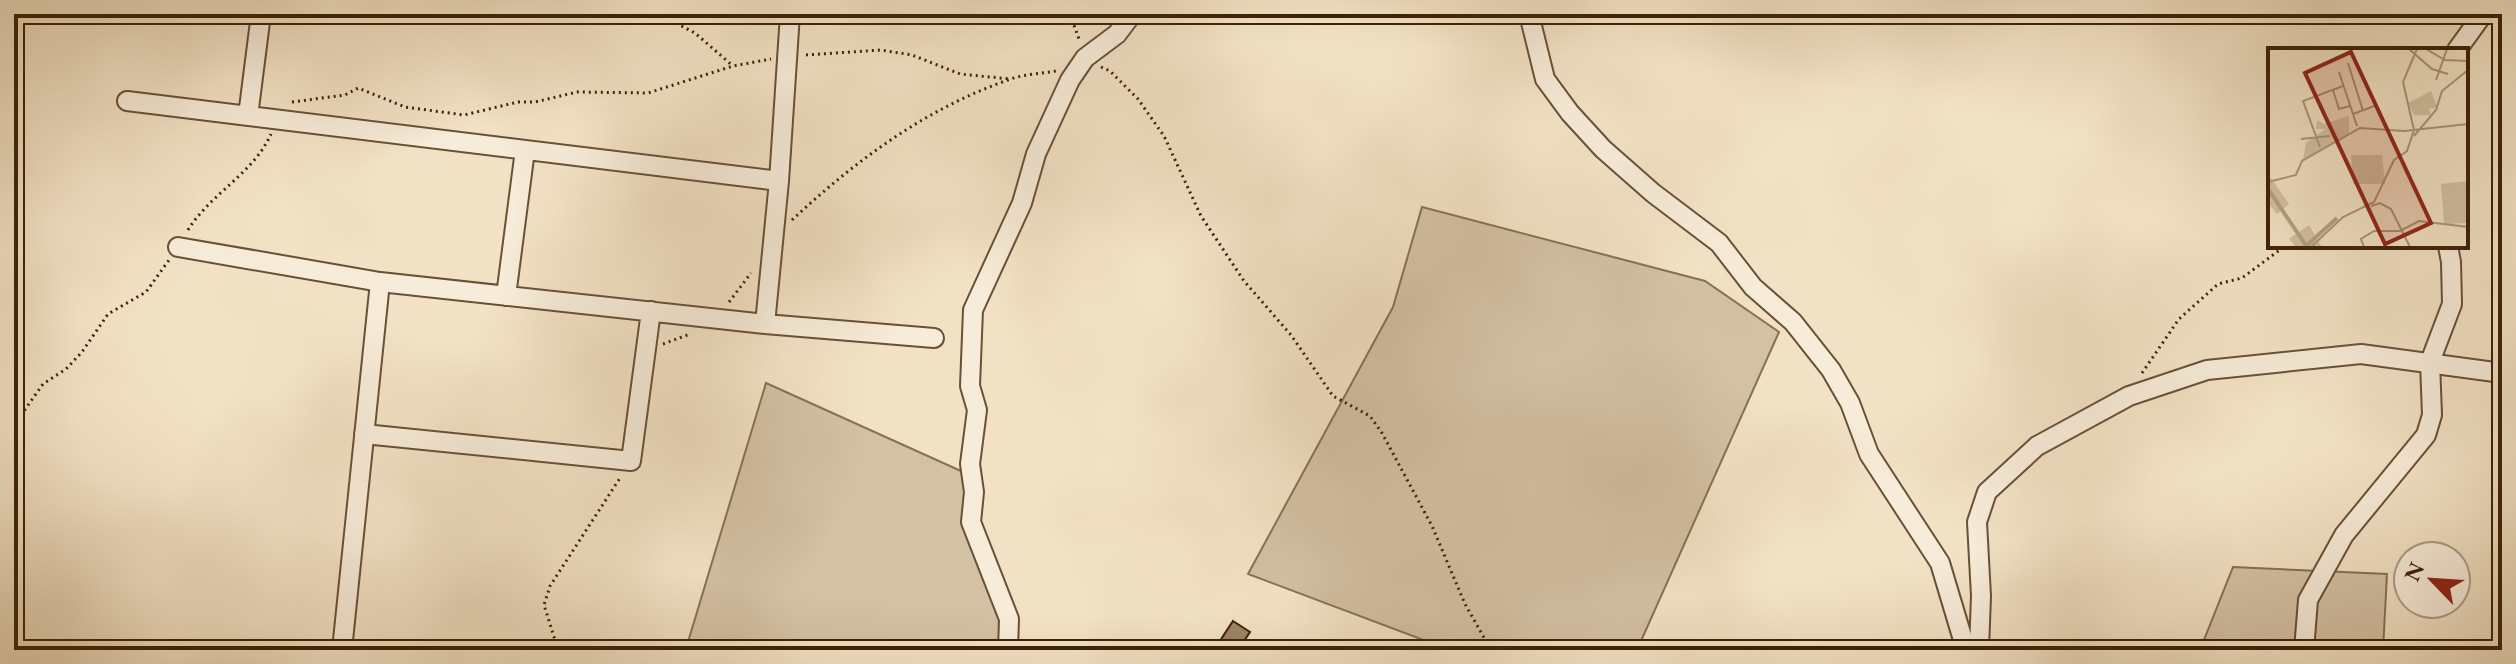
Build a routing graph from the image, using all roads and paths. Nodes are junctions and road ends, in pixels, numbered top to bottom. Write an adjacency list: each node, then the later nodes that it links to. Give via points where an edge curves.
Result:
1 (261, 14): 12 (street)
2 (623, 14): 10 (path, via 674,22)
3 (790, 14): 14 (street)
4 (1070, 14): 9 (path)
5 (1132, 14): 9 (street, via 1117,34)
6 (1529, 14): 32 (street, via 1545,79 1570,113 1653,193 1719,243 1831,370 1869,454 1940,563)
7 (2483, 14): 8 (street)
8 (2458, 48)
9 (1085, 58): 28 (street, via 1036,154 1022,203 973,310 970,386 977,410 970,464 971,522 1009,619); 31 (path, via 1110,71 1138,99 1164,136 1201,216 1244,281 1291,335 1333,396 1370,416 1382,433)
10 (733, 66)
11 (127, 101): 12 (street)
12 (248, 116): 13 (street)
13 (525, 150): 14 (street); 19 (street)
14 (779, 181): 21 (street)
15 (178, 247): 18 (street)
16 (2282, 248): 25 (path, via 2242,278 2218,284 2179,319)
17 (2448, 248): 23 (street, via 2452,304)
18 (380, 282): 19 (street); 26 (street)
19 (506, 296): 20 (street)
20 (651, 311): 21 (street); 26 (street, via 631,461)
21 (765, 324): 22 (street)
22 (934, 338)
23 (2430, 362): 24 (street); 25 (street, via 2361,354 2207,370); 34 (street, via 2432,415 2426,435 2344,535 2308,600)
24 (2502, 373)
25 (2129, 396): 33 (street, via 2037,446 1987,492 1977,522)
26 (364, 434): 27 (street)
27 (342, 650)
28 (1008, 650)
29 (1386, 650): 30 (path, via 1400,642)
30 (1423, 650)
31 (1491, 650)
32 (1966, 650)
33 (1979, 650)
34 (2304, 650)

